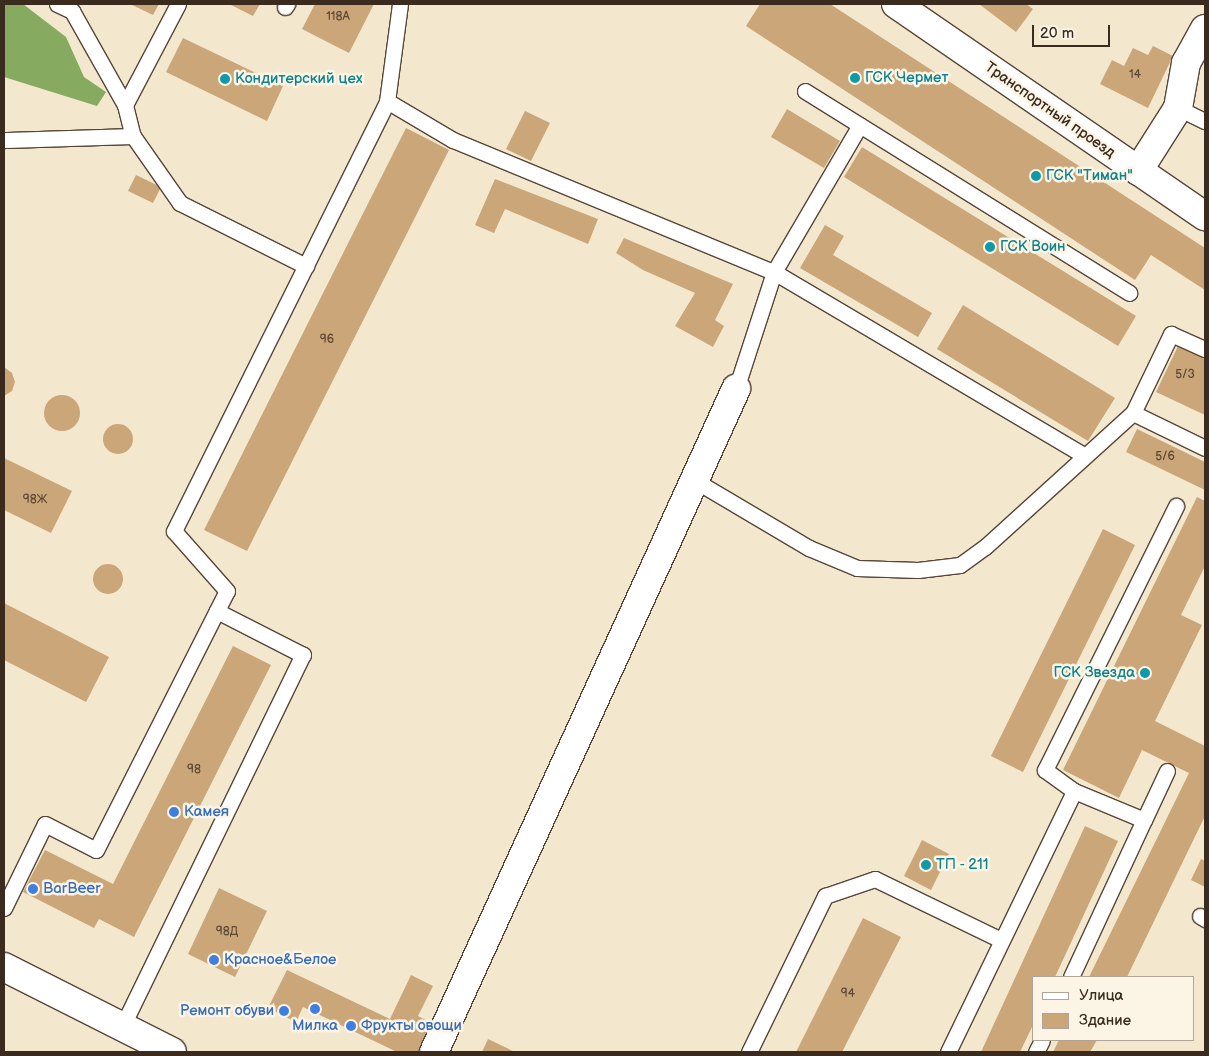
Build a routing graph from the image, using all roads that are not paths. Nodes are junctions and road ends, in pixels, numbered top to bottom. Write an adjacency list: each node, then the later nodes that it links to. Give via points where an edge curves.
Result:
1 (58, 4): 8 (lane, via 72,11)
2 (178, 4): 8 (lane)
3 (400, 4): 7 (lane)
4 (896, 4): 14 (street, Транспортный проезд)
5 (1205, 29): 9 (street, via 1186,63)
6 (805, 91): 11 (lane)
7 (387, 101): 16 (lane); 17 (lane, via 453,140)
8 (125, 105): 12 (lane)
9 (1178, 108): 10 (lane); 14 (street)
10 (1205, 121)
11 (860, 125): 17 (lane); 18 (lane)
12 (133, 136): 13 (lane); 16 (lane, via 180,203)
13 (4, 140)
14 (1138, 171): 15 (street, Транспортный проезд)
15 (1205, 216)
16 (306, 266): 26 (lane, via 174,531 227,591)
17 (774, 272): 20 (lane); 23 (lane)
18 (1129, 293)
19 (1205, 349): 21 (lane, via 1171,334)
20 (736, 390): 24 (street)
21 (1133, 413): 22 (lane); 23 (lane)
22 (1205, 448)
23 (1086, 456): 24 (lane, via 985,547 960,565 918,570 857,568 809,548)
24 (694, 480): 36 (street)
25 (1176, 506): 28 (lane, via 1045,770)
26 (217, 611): 30 (lane, via 96,850 45,824); 34 (lane, via 303,656)
27 (1167, 771): 29 (lane)
28 (1074, 792): 29 (lane); 31 (lane)
29 (1144, 820): 33 (lane)
30 (4, 908)
31 (1002, 940): 37 (lane, via 875,878 825,896); 38 (lane)
32 (5, 971): 34 (street)
33 (1071, 976)
34 (122, 1027): 35 (street)
35 (156, 1049)
36 (434, 1052)
37 (748, 1052)
38 (948, 1052)

